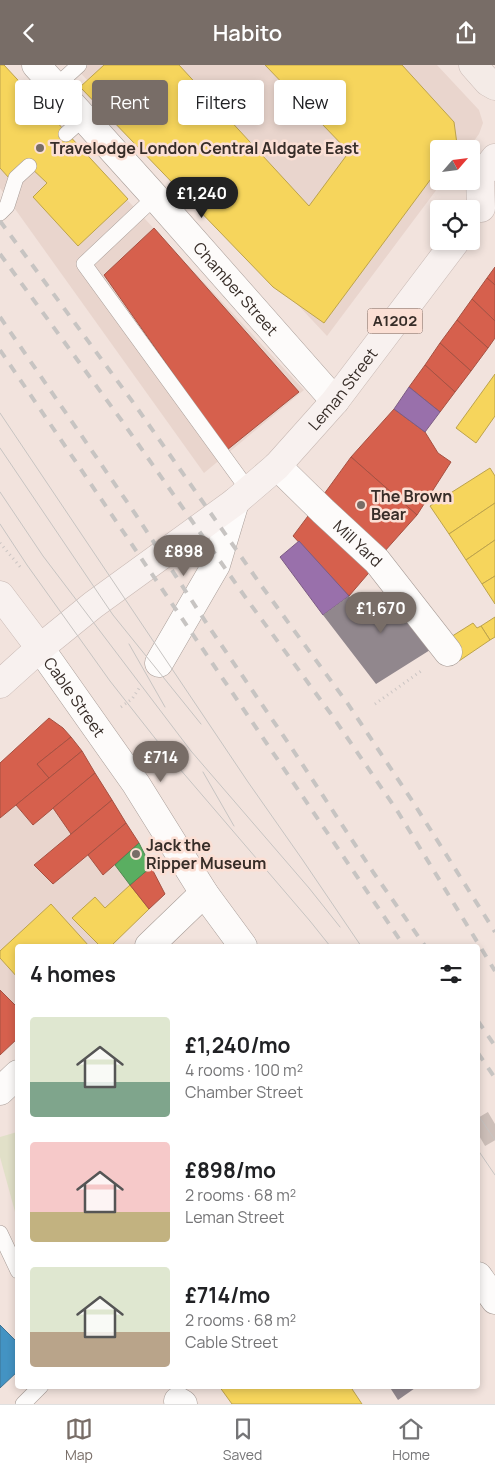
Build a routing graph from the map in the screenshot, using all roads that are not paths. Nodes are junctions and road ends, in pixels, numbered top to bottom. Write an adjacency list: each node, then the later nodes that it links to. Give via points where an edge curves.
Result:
1 (36, 65): 3 (street, Chamber Street)
2 (79, 65): 4 (lane)
3 (49, 80)
4 (63, 80)
5 (74, 125): 8 (street, Chamber Street)
6 (495, 158): 9 (main road, via 480,177)
7 (29, 166): 10 (lane, via 16,178 7,206)
8 (155, 197): 12 (street, Chamber Street); 14 (lane, via 84,265)
9 (483, 210)
10 (0, 213)
11 (449, 250): 12 (main road, Leman Street / A1202)
12 (335, 401): 13 (main road, Leman Street / A1202)
13 (277, 466): 14 (main road, Leman Street / A1202); 17 (street, Mill Yard, via 377,561)
14 (242, 497): 16 (main road, Leman Street / A1202); 18 (street, via 216,565)
15 (0, 595): 16 (main road)
16 (40, 648): 19 (main road, A1202); 20 (street, Cable Street, via 136,784)
17 (448, 652)
18 (159, 663)
19 (0, 685)
20 (204, 893): 21 (street); 22 (street, Cable Street)
21 (151, 944)
22 (242, 944)
23 (15, 1077): 24 (street)
24 (0, 1091)
25 (0, 1233): 26 (lane)
26 (15, 1265)
27 (480, 1279): 28 (street)
28 (495, 1300)
29 (38, 1389): 30 (lane)
30 (23, 1404)

